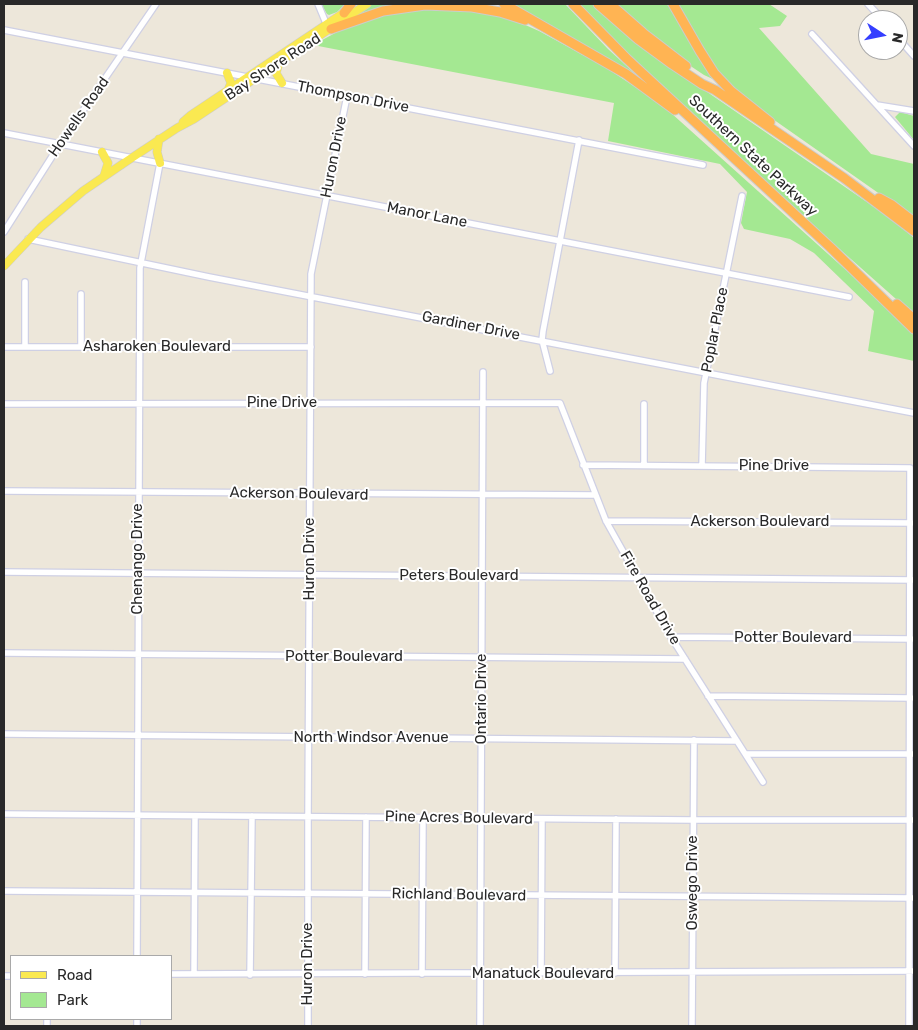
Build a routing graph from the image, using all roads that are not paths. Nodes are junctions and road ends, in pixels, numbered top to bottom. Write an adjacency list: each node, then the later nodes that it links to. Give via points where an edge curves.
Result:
1 (156, 4): 16 (street, Howells Road)
2 (318, 4): 12 (street)
3 (351, 4): 11 (highway)
4 (358, 4): 11 (main road, Bay Shore Road)
5 (367, 4): 12 (main road, Bay Shore Road)
6 (504, 4): 15 (highway)
7 (573, 4): 30 (highway, Southern State Parkway)
8 (598, 4): 22 (highway, Southern State Parkway, via 649,48)
9 (610, 4): 22 (highway, Southern State Parkway)
10 (673, 4): 31 (highway, via 718,78)
11 (344, 13): 12 (main road, Bay Shore Road)
12 (329, 28): 15 (highway, via 389,10 418,5 451,5 506,14); 17 (main road, Bay Shore Road); 19 (main road, Bay Shore Road)
13 (4, 30): 16 (street, Thompson Drive)
14 (812, 34): 24 (street)
15 (568, 40): 30 (highway, via 639,82)
16 (124, 53): 18 (street, Thompson Drive); 32 (street, Howells Road)
17 (279, 63): 19 (main road, Bay Shore Road); 20 (main road, via 276,73)
18 (227, 73): 19 (street, Thompson Drive); 21 (main road, via 231,83)
19 (252, 78): 20 (street, Thompson Drive); 21 (main road, Bay Shore Road); 26 (main road, Bay Shore Road)
20 (282, 83): 23 (street, Thompson Drive)
21 (228, 90): 26 (main road, Bay Shore Road)
22 (715, 90): 31 (highway, Southern State Parkway)
23 (347, 96): 29 (street, Thompson Drive); 40 (street, Huron Drive)
24 (877, 105): 25 (street); 33 (street)
25 (914, 111)
26 (177, 128): 28 (main road, Bay Shore Road)
27 (4, 133): 32 (street, Manor Lane)
28 (159, 140): 35 (main road, Bay Shore Road); 36 (main road, via 157,152)
29 (579, 140): 37 (street, Thompson Drive); 46 (street)
30 (714, 140): 47 (highway, Southern State Parkway)
31 (792, 143): 39 (highway, Southern State Parkway)
32 (60, 144): 34 (street, Manor Lane); 44 (street, Howells Road)
33 (914, 146)
34 (102, 152): 35 (street, Manor Lane); 38 (main road, via 108,163)
35 (132, 158): 36 (street, Manor Lane); 38 (main road, Bay Shore Road)
36 (160, 163): 40 (street, Manor Lane); 48 (street, Chenango Drive)
37 (703, 165)
38 (104, 176): 45 (main road, Bay Shore Road)
39 (844, 178): 42 (highway); 43 (highway, Southern State Parkway)
40 (326, 196): 46 (street, Manor Lane); 53 (street, Huron Drive, via 311,274)
41 (742, 196): 50 (street, Poplar Place)
42 (914, 222)
43 (914, 231)
44 (4, 232)
45 (28, 239): 48 (street, Gardiner Drive); 49 (main road, Bay Shore Road)
46 (559, 240): 50 (street, Manor Lane); 57 (street)
47 (830, 247): 55 (highway); 56 (highway, Southern State Parkway)
48 (142, 263): 53 (street, Gardiner Drive); 61 (street, Chenango Drive)
49 (4, 266)
50 (727, 272): 54 (street, Manor Lane); 65 (street, Poplar Place)
51 (25, 282): 58 (street)
52 (81, 294): 60 (street)
53 (311, 296): 57 (street, Gardiner Drive); 62 (street, Huron Drive)
54 (849, 297)
55 (914, 319)
56 (914, 329)
57 (542, 340): 63 (street); 65 (street, Gardiner Drive)
58 (25, 346): 59 (street, Asharoken Boulevard); 60 (street, Asharoken Boulevard)
59 (4, 347)
60 (81, 347): 61 (street, Asharoken Boulevard)
61 (140, 347): 62 (street, Asharoken Boulevard); 70 (street, Chenango Drive)
62 (311, 347): 67 (street, Huron Drive)
63 (550, 371)
64 (483, 372): 66 (street, Ontario Drive)
65 (706, 373): 72 (street, Gardiner Drive); 75 (street, Poplar Place)
66 (482, 402): 67 (street, Pine Drive); 68 (street, Pine Drive); 79 (street, Ontario Drive)
67 (312, 403): 70 (street, Pine Drive); 78 (street, Huron Drive)
68 (560, 403): 73 (street, Fire Road Drive)
69 (4, 404): 70 (street, Pine Drive)
70 (139, 404): 77 (street, Chenango Drive)
71 (644, 404): 74 (street)
72 (914, 413)
73 (583, 465): 74 (street, Pine Drive); 80 (street, Fire Road Drive)
74 (644, 465): 75 (street, Pine Drive)
75 (702, 466): 82 (street, Pine Drive, via 908,467)
76 (4, 491): 77 (street, Ackerson Boulevard)
77 (139, 491): 78 (street, Ackerson Boulevard); 84 (street, Chenango Drive)
78 (311, 494): 79 (street, Ackerson Boulevard); 85 (street, Huron Drive)
79 (482, 494): 80 (street, Ackerson Boulevard); 86 (street, Ontario Drive)
80 (595, 495): 81 (street, Fire Road Drive)
81 (606, 521): 82 (street, Ackerson Boulevard); 87 (street, Fire Road Drive)
82 (912, 523): 88 (street)
83 (4, 572): 84 (street, Peters Boulevard)
84 (139, 574): 85 (street, Peters Boulevard); 92 (street, Chenango Drive)
85 (310, 575): 86 (street, Peters Boulevard); 93 (street, Huron Drive)
86 (482, 576): 87 (street, Peters Boulevard); 94 (street, Ontario Drive)
87 (637, 578): 88 (street, Peters Boulevard); 89 (street, Fire Road Drive)
88 (912, 580): 90 (street)
89 (671, 637): 90 (street, Potter Boulevard); 95 (street, Fire Road Drive)
90 (912, 639): 97 (street)
91 (4, 653): 92 (street, Potter Boulevard)
92 (137, 655): 93 (street, Potter Boulevard); 99 (street, Chenango Drive)
93 (310, 656): 94 (street, Potter Boulevard); 100 (street, Huron Drive)
94 (482, 658): 95 (street, Potter Boulevard); 101 (street, Ontario Drive)
95 (684, 658): 96 (street, Fire Road Drive)
96 (708, 696): 97 (street); 103 (street, Fire Road Drive)
97 (912, 698): 105 (street)
98 (4, 734): 99 (street, North Windsor Avenue)
99 (138, 736): 100 (street, North Windsor Avenue); 108 (street, Chenango Drive)
100 (309, 738): 101 (street, North Windsor Avenue); 111 (street, Huron Drive)
101 (482, 739): 102 (street, North Windsor Avenue); 114 (street, Ontario Drive)
102 (694, 740): 103 (street, North Windsor Avenue); 117 (street, Oswego Drive)
103 (737, 741): 104 (street, Fire Road Drive)
104 (746, 754): 105 (street); 106 (street, Fire Road Drive)
105 (912, 754): 118 (street)
106 (763, 782)
107 (4, 814): 108 (street, Pine Acres Boulevard)
108 (137, 815): 109 (street, Pine Acres Boulevard); 120 (street, Chenango Drive)
109 (194, 816): 110 (street, Pine Acres Boulevard); 121 (street)
110 (252, 816): 111 (street, Pine Acres Boulevard); 122 (street)
111 (308, 817): 112 (street, Pine Acres Boulevard); 123 (street, Huron Drive)
112 (366, 817): 113 (street, Pine Acres Boulevard); 124 (street)
113 (423, 818): 114 (street, Pine Acres Boulevard); 125 (street)
114 (481, 818): 115 (street, Pine Acres Boulevard); 126 (street, Ontario Drive)
115 (542, 819): 116 (street, Pine Acres Boulevard); 127 (street)
116 (616, 819): 117 (street, Pine Acres Boulevard); 128 (street)
117 (693, 820): 118 (street, Pine Acres Boulevard); 129 (street, Oswego Drive)
118 (912, 820): 130 (street)
119 (4, 891): 120 (street, Richland Boulevard)
120 (137, 892): 121 (street, Richland Boulevard); 131 (street, Chenango Drive)
121 (194, 893): 122 (street, Richland Boulevard); 136 (street)
122 (251, 893): 123 (street, Richland Boulevard); 137 (street)
123 (308, 894): 124 (street, Richland Boulevard); 138 (street, Huron Drive)
124 (366, 894): 125 (street, Richland Boulevard); 139 (street)
125 (423, 894): 126 (street, Richland Boulevard); 140 (street)
126 (480, 895): 127 (street, Richland Boulevard); 141 (street, Ontario Drive)
127 (542, 896): 128 (street, Richland Boulevard); 142 (street)
128 (616, 896): 129 (street, Richland Boulevard); 133 (street)
129 (693, 896): 130 (street, Richland Boulevard); 134 (street, Oswego Drive)
130 (912, 898): 132 (street)
131 (137, 955)
132 (912, 971): 134 (street, Manatuck Boulevard); 146 (street)
133 (615, 973): 134 (street, Manatuck Boulevard); 142 (street, Manatuck Boulevard)
134 (693, 973): 145 (street, Oswego Drive)
135 (172, 974): 136 (street, Manatuck Boulevard)
136 (194, 974): 137 (street, Manatuck Boulevard)
137 (250, 974): 138 (street, Manatuck Boulevard)
138 (308, 974): 139 (street, Manatuck Boulevard); 143 (street, Huron Drive)
139 (366, 974): 140 (street, Manatuck Boulevard)
140 (422, 974): 141 (street, Manatuck Boulevard)
141 (480, 974): 142 (street, Manatuck Boulevard); 144 (street, Ontario Drive)
142 (541, 974)
143 (308, 1026)
144 (480, 1026)
145 (692, 1026)
146 (909, 1026)

